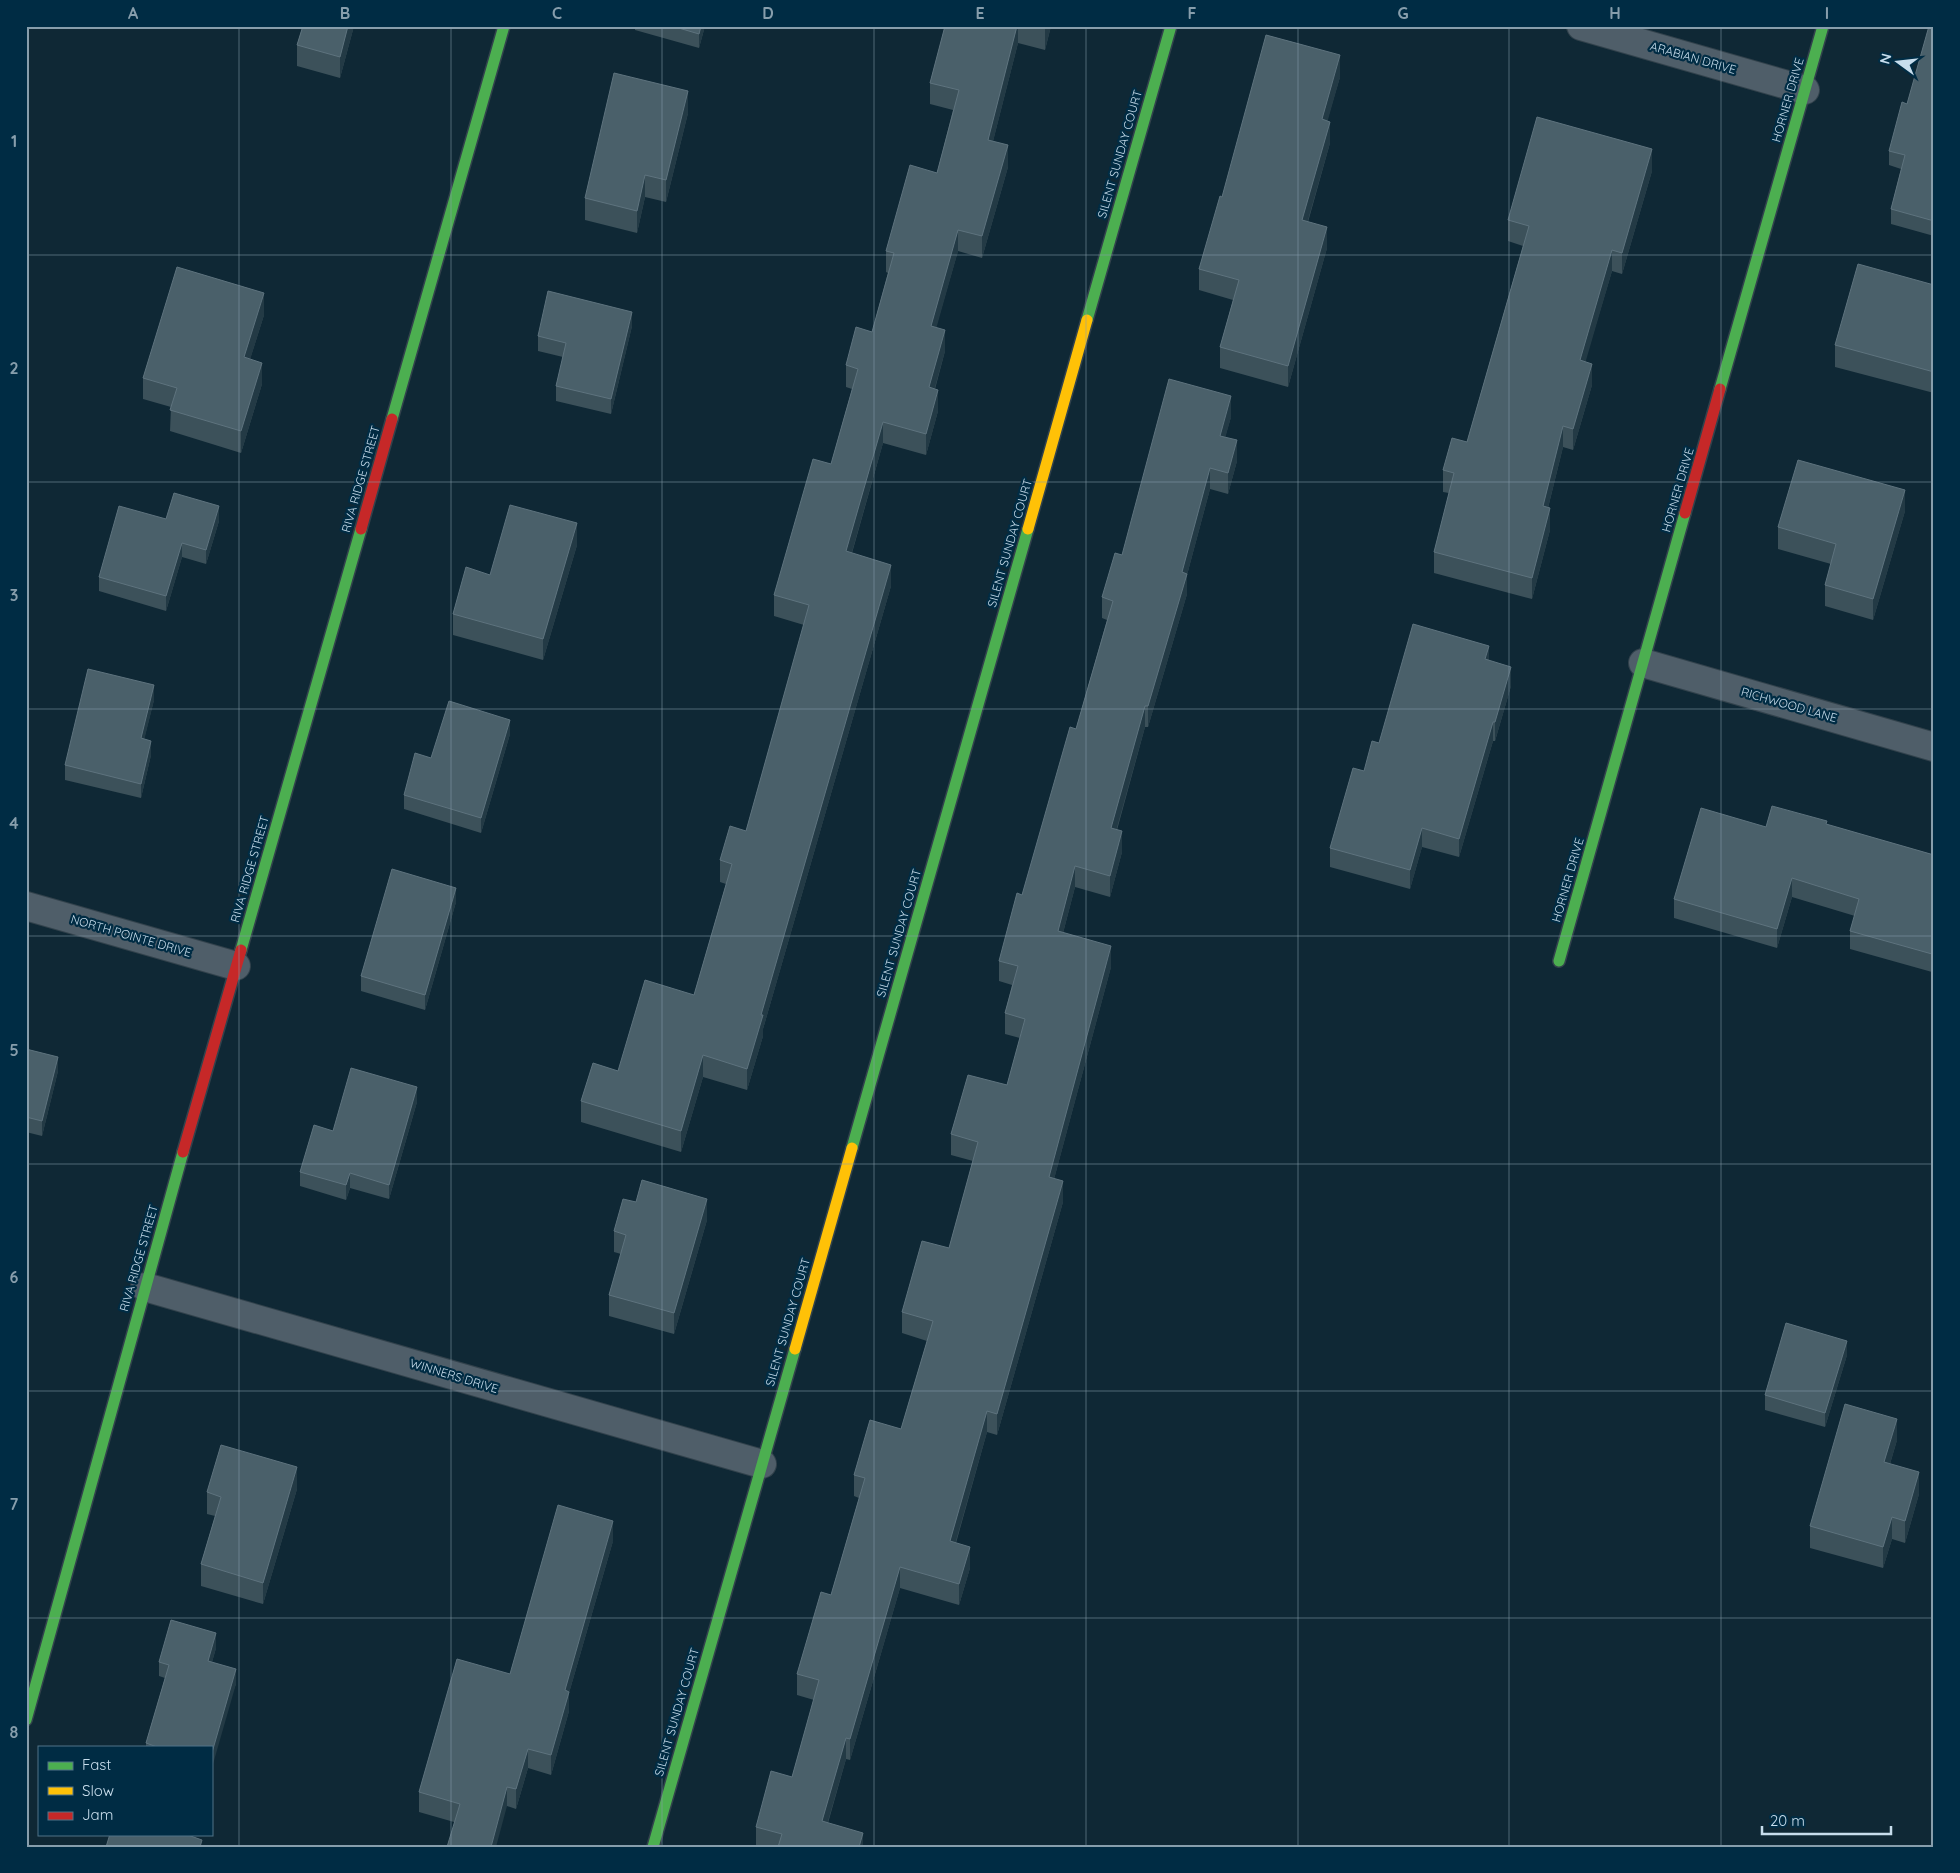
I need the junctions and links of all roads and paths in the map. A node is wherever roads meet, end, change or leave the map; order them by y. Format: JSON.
{"nodes":[{"id":1,"x":504,"y":26,"type":"edge"},
{"id":2,"x":1171,"y":26,"type":"edge"},
{"id":3,"x":1581,"y":26,"type":"edge"},
{"id":4,"x":1823,"y":26,"type":"edge"},
{"id":5,"x":1805,"y":90,"type":"junction"},
{"id":6,"x":1643,"y":663,"type":"junction"},
{"id":7,"x":1934,"y":747,"type":"edge"},
{"id":8,"x":26,"y":906,"type":"edge"},
{"id":9,"x":1559,"y":961,"type":"dead end"},
{"id":10,"x":236,"y":966,"type":"junction"},
{"id":11,"x":145,"y":1287,"type":"junction"},
{"id":12,"x":762,"y":1464,"type":"junction"},
{"id":13,"x":26,"y":1720,"type":"edge"},
{"id":14,"x":653,"y":1847,"type":"edge"}],
"edges":[{"from":1,"to":10,"type":"street","name":"RIVA RIDGE STREET"},
{"from":2,"to":12,"type":"street","name":"SILENT SUNDAY COURT"},
{"from":3,"to":5,"type":"street","name":"ARABIAN DRIVE"},
{"from":4,"to":5,"type":"street","name":"HORNER DRIVE"},
{"from":5,"to":6,"type":"street","name":"HORNER DRIVE"},
{"from":6,"to":7,"type":"street","name":"RICHWOOD LANE"},
{"from":6,"to":9,"type":"street","name":"HORNER DRIVE"},
{"from":8,"to":10,"type":"street","name":"NORTH POINTE DRIVE"},
{"from":10,"to":11,"type":"street","name":"RIVA RIDGE STREET"},
{"from":11,"to":12,"type":"street","name":"WINNERS DRIVE"},
{"from":11,"to":13,"type":"street","name":"RIVA RIDGE STREET"},
{"from":12,"to":14,"type":"street","name":"SILENT SUNDAY COURT"}]}
